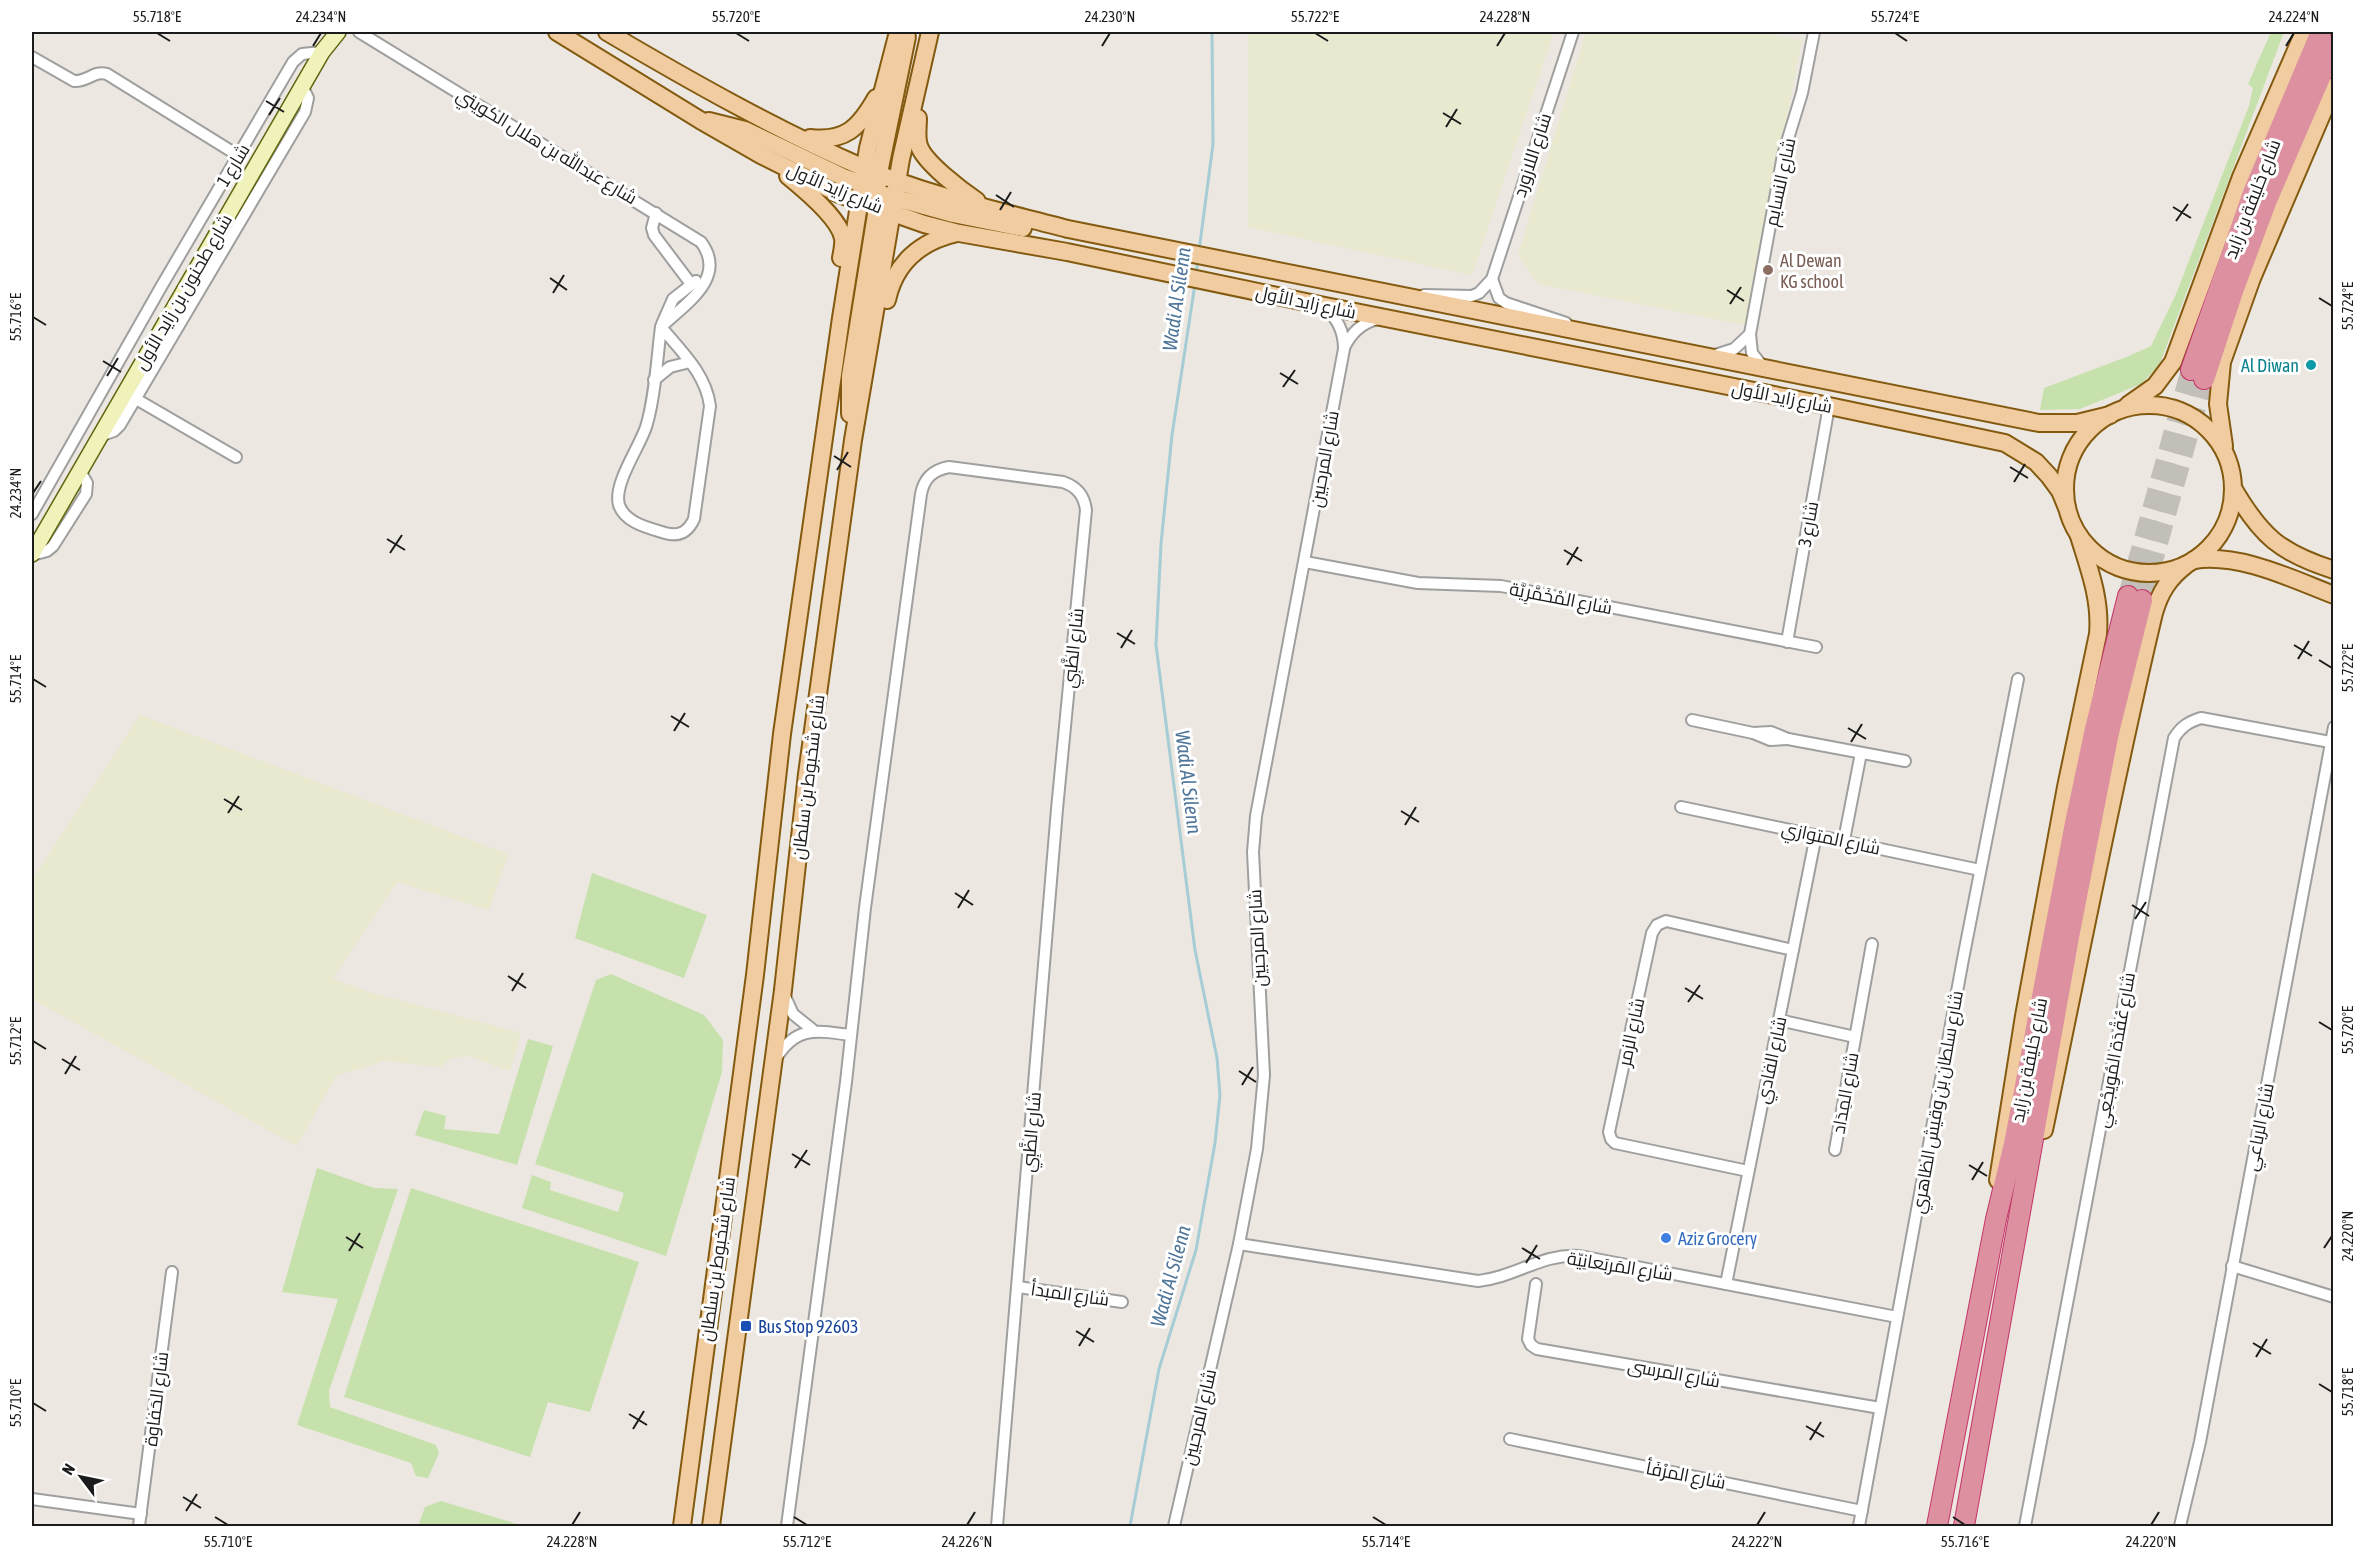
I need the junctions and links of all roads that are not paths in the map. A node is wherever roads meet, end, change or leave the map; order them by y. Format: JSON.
{"nodes":[{"id":1,"x":338,"y":32,"type":"edge"},
{"id":2,"x":359,"y":32,"type":"edge"},
{"id":3,"x":557,"y":32,"type":"edge"},
{"id":4,"x":607,"y":32,"type":"edge"},
{"id":5,"x":898,"y":32,"type":"edge"},
{"id":6,"x":908,"y":32,"type":"edge"},
{"id":7,"x":930,"y":32,"type":"edge"},
{"id":8,"x":1573,"y":32,"type":"edge"},
{"id":9,"x":1815,"y":32,"type":"edge"},
{"id":10,"x":2304,"y":32,"type":"edge"},
{"id":11,"x":2321,"y":32,"type":"edge"},
{"id":12,"x":2334,"y":45,"type":"edge"},
{"id":13,"x":322,"y":52,"type":"junction"},
{"id":14,"x":32,"y":57,"type":"edge"},
{"id":15,"x":885,"y":81,"type":"junction"},
{"id":16,"x":918,"y":84,"type":"junction"},
{"id":17,"x":302,"y":86,"type":"junction"},
{"id":18,"x":2334,"y":86,"type":"edge"},
{"id":19,"x":700,"y":120,"type":"junction"},
{"id":20,"x":797,"y":137,"type":"junction"},
{"id":21,"x":761,"y":155,"type":"junction"},
{"id":22,"x":239,"y":156,"type":"junction"},
{"id":23,"x":898,"y":181,"type":"junction"},
{"id":24,"x":877,"y":192,"type":"junction"},
{"id":25,"x":988,"y":208,"type":"junction"},
{"id":26,"x":656,"y":213,"type":"junction"},
{"id":27,"x":1068,"y":229,"type":"junction"},
{"id":28,"x":959,"y":232,"type":"junction"},
{"id":29,"x":707,"y":277,"type":"junction"},
{"id":30,"x":1492,"y":279,"type":"junction"},
{"id":31,"x":691,"y":284,"type":"junction"},
{"id":32,"x":1412,"y":298,"type":"junction"},
{"id":33,"x":1320,"y":305,"type":"junction"},
{"id":34,"x":841,"y":318,"type":"junction"},
{"id":35,"x":1386,"y":318,"type":"junction"},
{"id":36,"x":661,"y":327,"type":"junction"},
{"id":37,"x":1580,"y":332,"type":"junction"},
{"id":38,"x":1750,"y":334,"type":"junction"},
{"id":39,"x":1344,"y":349,"type":"junction"},
{"id":40,"x":1702,"y":356,"type":"junction"},
{"id":41,"x":690,"y":362,"type":"junction"},
{"id":42,"x":1764,"y":368,"type":"junction"},
{"id":43,"x":654,"y":380,"type":"junction"},
{"id":44,"x":136,"y":399,"type":"junction"},
{"id":45,"x":1829,"y":406,"type":"junction"},
{"id":46,"x":2114,"y":413,"type":"junction"},
{"id":47,"x":100,"y":436,"type":"junction"},
{"id":48,"x":853,"y":440,"type":"junction"},
{"id":49,"x":2225,"y":453,"type":"junction"},
{"id":50,"x":236,"y":457,"type":"dead end"},
{"id":51,"x":2233,"y":488,"type":"junction"},
{"id":52,"x":2067,"y":508,"type":"junction"},
{"id":53,"x":32,"y":514,"type":"edge"},
{"id":54,"x":2079,"y":536,"type":"junction"},
{"id":55,"x":32,"y":554,"type":"edge"},
{"id":56,"x":1305,"y":562,"type":"junction"},
{"id":57,"x":2190,"y":563,"type":"junction"},
{"id":58,"x":2334,"y":570,"type":"edge"},
{"id":59,"x":2333,"y":595,"type":"edge"},
{"id":60,"x":1787,"y":642,"type":"junction"},
{"id":61,"x":1816,"y":647,"type":"dead end"},
{"id":62,"x":2018,"y":679,"type":"dead end"},
{"id":63,"x":1692,"y":720,"type":"dead end"},
{"id":64,"x":2334,"y":727,"type":"edge"},
{"id":65,"x":2330,"y":742,"type":"junction"},
{"id":66,"x":1861,"y":753,"type":"junction"},
{"id":67,"x":1905,"y":761,"type":"dead end"},
{"id":68,"x":1681,"y":807,"type":"dead end"},
{"id":69,"x":1816,"y":835,"type":"junction"},
{"id":70,"x":1844,"y":840,"type":"junction"},
{"id":71,"x":1980,"y":870,"type":"junction"},
{"id":72,"x":1872,"y":944,"type":"dead end"},
{"id":73,"x":1793,"y":950,"type":"junction"},
{"id":74,"x":783,"y":990,"type":"junction"},
{"id":75,"x":1779,"y":1020,"type":"junction"},
{"id":76,"x":813,"y":1030,"type":"junction"},
{"id":77,"x":850,"y":1035,"type":"junction"},
{"id":78,"x":1855,"y":1036,"type":"junction"},
{"id":79,"x":773,"y":1064,"type":"junction"},
{"id":80,"x":1834,"y":1150,"type":"dead end"},
{"id":81,"x":1748,"y":1171,"type":"junction"},
{"id":82,"x":1996,"y":1219,"type":"junction"},
{"id":83,"x":2019,"y":1224,"type":"junction"},
{"id":84,"x":1239,"y":1244,"type":"junction"},
{"id":85,"x":2232,"y":1266,"type":"junction"},
{"id":86,"x":172,"y":1272,"type":"dead end"},
{"id":87,"x":1536,"y":1284,"type":"dead end"},
{"id":88,"x":1726,"y":1284,"type":"junction"},
{"id":89,"x":1018,"y":1287,"type":"junction"},
{"id":90,"x":2334,"y":1297,"type":"edge"},
{"id":91,"x":1122,"y":1302,"type":"dead end"},
{"id":92,"x":1897,"y":1317,"type":"junction"},
{"id":93,"x":1880,"y":1408,"type":"junction"},
{"id":94,"x":1510,"y":1439,"type":"dead end"},
{"id":95,"x":32,"y":1499,"type":"edge"},
{"id":96,"x":1862,"y":1511,"type":"junction"},
{"id":97,"x":141,"y":1514,"type":"junction"},
{"id":98,"x":140,"y":1527,"type":"edge"},
{"id":99,"x":682,"y":1527,"type":"edge"},
{"id":100,"x":711,"y":1527,"type":"edge"},
{"id":101,"x":787,"y":1527,"type":"edge"},
{"id":102,"x":997,"y":1527,"type":"edge"},
{"id":103,"x":1174,"y":1527,"type":"edge"},
{"id":104,"x":1859,"y":1527,"type":"edge"},
{"id":105,"x":1937,"y":1527,"type":"edge"},
{"id":106,"x":1964,"y":1527,"type":"edge"},
{"id":107,"x":2025,"y":1527,"type":"edge"},
{"id":108,"x":2180,"y":1527,"type":"edge"}],
"edges":[{"from":1,"to":13,"type":"street","name":"شارع طحنون بن زايد الأول"},
{"from":2,"to":26,"type":"street","name":"شارع عبدالله بن هلال الكويتي"},
{"from":3,"to":19,"type":"main road","name":"شارع زايد الأول"},
{"from":4,"to":20,"type":"main road","name":"شارع زايد الأول"},
{"from":5,"to":15,"type":"main road","name":"شارع شخبوط بن سلطان"},
{"from":6,"to":24,"type":"main road"},
{"from":7,"to":16,"type":"main road","name":"شارع شخبوط بن سلطان"},
{"from":8,"to":30,"type":"street","name":"شارع اللازورد"},
{"from":9,"to":38,"type":"street","name":"شارع النسايم"},
{"from":10,"to":46,"type":"main road"},
{"from":11,"to":12,"type":"highway","name":"شارع خليفة بن زايد"},
{"from":13,"to":17,"type":"street","name":"شارع طحنون بن زايد الأول"},
{"from":13,"to":22,"type":"street","name":"شارع 1"},
{"from":14,"to":22,"type":"street"},
{"from":15,"to":20,"type":"main road"},
{"from":15,"to":24,"type":"main road","name":"شارع شخبوط بن سلطان"},
{"from":16,"to":23,"type":"main road","name":"شارع شخبوط بن سلطان"},
{"from":16,"to":25,"type":"main road"},
{"from":17,"to":44,"type":"street"},
{"from":17,"to":47,"type":"street","name":"شارع طحنون بن زايد الأول"},
{"from":18,"to":49,"type":"main road"},
{"from":19,"to":21,"type":"main road","name":"شارع زايد الأول"},
{"from":19,"to":24,"type":"main road"},
{"from":20,"to":24,"type":"main road","name":"شارع زايد الأول"},
{"from":21,"to":24,"type":"main road","name":"شارع زايد الأول"},
{"from":21,"to":34,"type":"main road"},
{"from":22,"to":53,"type":"street","name":"شارع 1"},
{"from":23,"to":24,"type":"main road","name":"شارع شخبوط بن سلطان"},
{"from":23,"to":25,"type":"main road","name":"شارع زايد الأول"},
{"from":24,"to":27,"type":"main road"},
{"from":24,"to":28,"type":"main road","name":"شارع زايد الأول"},
{"from":24,"to":34,"type":"main road","name":"شارع شخبوط بن سلطان"},
{"from":24,"to":48,"type":"main road","name":"شارع شخبوط بن سلطان"},
{"from":25,"to":27,"type":"main road","name":"شارع زايد الأول"},
{"from":26,"to":29,"type":"street","name":"شارع عبدالله بن هلال الكويتي"},
{"from":26,"to":31,"type":"street"},
{"from":27,"to":32,"type":"main road","name":"شارع زايد الأول"},
{"from":28,"to":33,"type":"main road","name":"شارع زايد الأول"},
{"from":28,"to":48,"type":"main road"},
{"from":29,"to":31,"type":"street"},
{"from":29,"to":36,"type":"street"},
{"from":30,"to":32,"type":"street"},
{"from":30,"to":37,"type":"street"},
{"from":31,"to":36,"type":"street"},
{"from":32,"to":37,"type":"main road","name":"شارع زايد الأول"},
{"from":33,"to":35,"type":"main road","name":"شارع زايد الأول"},
{"from":33,"to":39,"type":"street","name":"شارع المرحبين"},
{"from":34,"to":99,"type":"main road","name":"شارع شخبوط بن سلطان"},
{"from":35,"to":39,"type":"street","name":"شارع المرحبين"},
{"from":35,"to":45,"type":"main road","name":"شارع زايد الأول"},
{"from":36,"to":41,"type":"street"},
{"from":36,"to":43,"type":"street"},
{"from":37,"to":40,"type":"main road","name":"شارع زايد الأول"},
{"from":38,"to":40,"type":"street"},
{"from":38,"to":42,"type":"street","name":"شارع النسايم"},
{"from":39,"to":56,"type":"street","name":"شارع المرحبين"},
{"from":40,"to":42,"type":"main road","name":"شارع زايد الأول"},
{"from":41,"to":43,"type":"street"},
{"from":41,"to":43,"type":"street"},
{"from":42,"to":46,"type":"main road","name":"شارع زايد الأول"},
{"from":44,"to":47,"type":"street"},
{"from":44,"to":50,"type":"street"},
{"from":45,"to":52,"type":"main road","name":"شارع زايد الأول"},
{"from":45,"to":60,"type":"street","name":"شارع 3"},
{"from":46,"to":49,"type":"main road"},
{"from":46,"to":52,"type":"main road"},
{"from":47,"to":55,"type":"street","name":"شارع طحنون بن زايد الأول"},
{"from":48,"to":74,"type":"main road","name":"شارع شخبوط بن سلطان"},
{"from":49,"to":51,"type":"main road"},
{"from":51,"to":57,"type":"main road"},
{"from":51,"to":58,"type":"main road"},
{"from":52,"to":54,"type":"main road"},
{"from":54,"to":57,"type":"main road"},
{"from":54,"to":82,"type":"main road"},
{"from":56,"to":60,"type":"street","name":"شارع المْخَمَّرِيَّة"},
{"from":56,"to":84,"type":"street","name":"شارع المرحبين"},
{"from":57,"to":59,"type":"main road"},
{"from":57,"to":83,"type":"main road"},
{"from":60,"to":61,"type":"street","name":"شارع المْخَمَّرِيَّة"},
{"from":62,"to":71,"type":"street","name":"شارع سلطان بن وقيش الظاهري"},
{"from":63,"to":66,"type":"street"},
{"from":64,"to":65,"type":"street","name":"شارع الرباعي"},
{"from":65,"to":85,"type":"street","name":"شارع الرباعي"},
{"from":65,"to":107,"type":"street","name":"شارع عُقْدَة المُوِيجْعِي"},
{"from":66,"to":67,"type":"street"},
{"from":66,"to":70,"type":"street"},
{"from":68,"to":69,"type":"street","name":"شارع المتوازي"},
{"from":69,"to":70,"type":"street","name":"شارع المتوازي"},
{"from":69,"to":73,"type":"street","name":"شارع الفادي"},
{"from":70,"to":71,"type":"street","name":"شارع المتوازي"},
{"from":71,"to":92,"type":"street","name":"شارع سلطان بن وقيش الظاهري"},
{"from":72,"to":78,"type":"street","name":"شارع المِدَاد"},
{"from":73,"to":75,"type":"street","name":"شارع الفادي"},
{"from":73,"to":81,"type":"street","name":"شارع الزمر"},
{"from":74,"to":76,"type":"street"},
{"from":74,"to":79,"type":"main road","name":"شارع شخبوط بن سلطان"},
{"from":75,"to":78,"type":"street","name":"شارع المِدَاد"},
{"from":75,"to":81,"type":"street","name":"شارع الفادي"},
{"from":76,"to":77,"type":"street"},
{"from":76,"to":79,"type":"street"},
{"from":77,"to":89,"type":"street","name":"شارع الظَّبِي"},
{"from":77,"to":101,"type":"street","name":"شارع الظَّبِي"},
{"from":78,"to":80,"type":"street","name":"شارع المِدَاد"},
{"from":79,"to":100,"type":"main road","name":"شارع شخبوط بن سلطان"},
{"from":81,"to":88,"type":"street","name":"شارع الفادي"},
{"from":82,"to":83,"type":"highway","name":"شارع خليفة بن زايد"},
{"from":82,"to":105,"type":"highway","name":"شارع خليفة بن زايد"},
{"from":83,"to":106,"type":"highway","name":"شارع خليفة بن زايد"},
{"from":84,"to":88,"type":"street","name":"شارع المَربَعانِيّة"},
{"from":84,"to":103,"type":"street","name":"شارع المرحبين"},
{"from":85,"to":90,"type":"street"},
{"from":85,"to":108,"type":"street","name":"شارع الرباعي"},
{"from":86,"to":97,"type":"street","name":"شارع الحَفاوة"},
{"from":87,"to":93,"type":"street","name":"شارع المرسى"},
{"from":88,"to":92,"type":"street","name":"شارع المَربَعانِيّة"},
{"from":89,"to":91,"type":"street","name":"شارع المبدأ"},
{"from":89,"to":102,"type":"street","name":"شارع الظَّبِي"},
{"from":92,"to":93,"type":"street","name":"شارع سلطان بن وقيش الظاهري"},
{"from":93,"to":96,"type":"street","name":"شارع سلطان بن وقيش الظاهري"},
{"from":94,"to":96,"type":"street","name":"شارع المرْفَأ"},
{"from":95,"to":97,"type":"street"},
{"from":96,"to":104,"type":"street","name":"شارع سلطان بن وقيش الظاهري"},
{"from":97,"to":98,"type":"street","name":"شارع الحَفاوة"}]}
